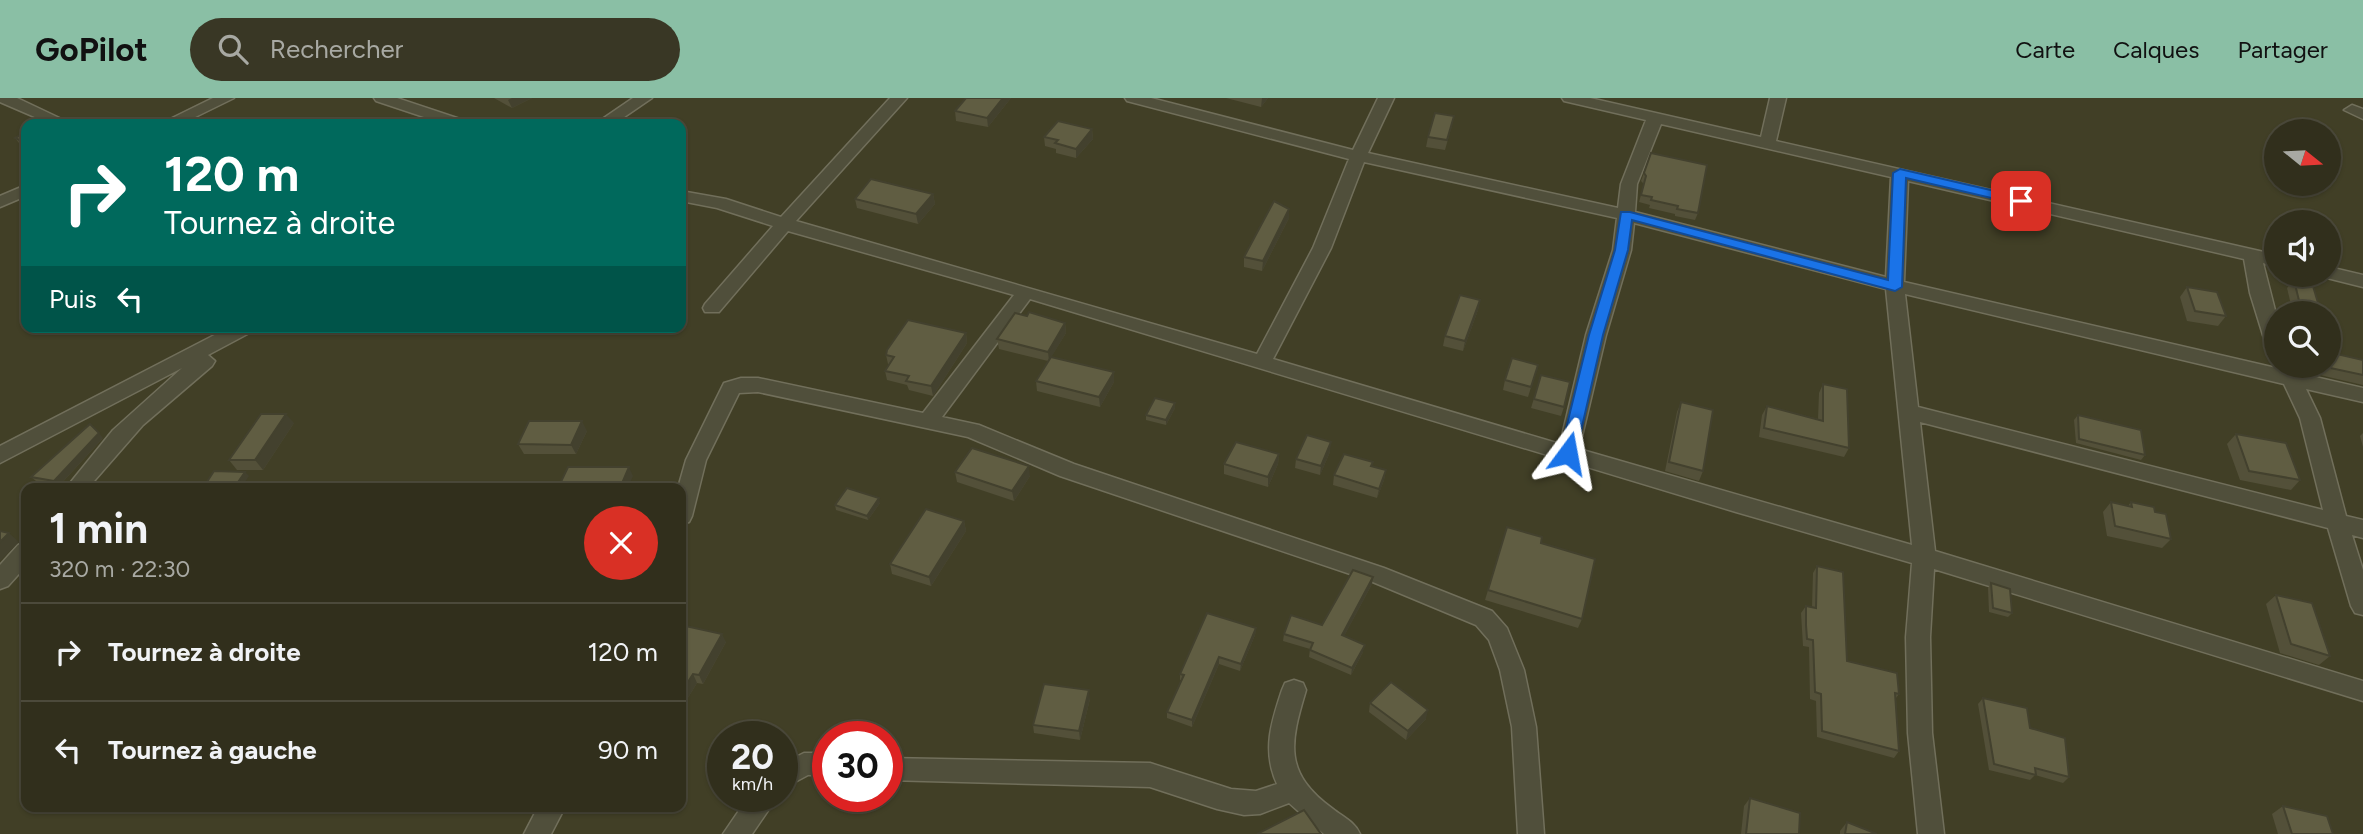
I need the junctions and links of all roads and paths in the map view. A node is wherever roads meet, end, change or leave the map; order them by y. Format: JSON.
{"nodes":[{"id":1,"x":4,"y":98,"type":"edge"},
{"id":2,"x":226,"y":98,"type":"edge"},
{"id":3,"x":382,"y":98,"type":"edge"},
{"id":4,"x":643,"y":98,"type":"edge"},
{"id":5,"x":899,"y":98,"type":"edge"},
{"id":6,"x":1386,"y":98,"type":"edge"},
{"id":7,"x":1570,"y":98,"type":"edge"},
{"id":8,"x":1778,"y":98,"type":"edge"},
{"id":9,"x":1139,"y":99,"type":"edge"},
{"id":10,"x":52,"y":119,"type":"edge"},
{"id":11,"x":179,"y":119,"type":"edge"},
{"id":12,"x":445,"y":119,"type":"edge"},
{"id":13,"x":612,"y":119,"type":"edge"},
{"id":14,"x":1656,"y":119,"type":"junction"},
{"id":15,"x":1768,"y":142,"type":"junction"},
{"id":16,"x":1358,"y":156,"type":"junction"},
{"id":17,"x":1900,"y":173,"type":"junction"},
{"id":18,"x":21,"y":192,"type":"edge"},
{"id":19,"x":686,"y":197,"type":"edge"},
{"id":20,"x":0,"y":202,"type":"edge"},
{"id":21,"x":1626,"y":215,"type":"junction"},
{"id":22,"x":784,"y":224,"type":"junction"},
{"id":23,"x":2252,"y":256,"type":"junction"},
{"id":24,"x":2264,"y":258,"type":"edge"},
{"id":25,"x":2341,"y":276,"type":"edge"},
{"id":26,"x":2363,"y":281,"type":"edge"},
{"id":27,"x":1895,"y":287,"type":"junction"},
{"id":28,"x":1026,"y":292,"type":"junction"},
{"id":29,"x":712,"y":308,"type":"dead end"},
{"id":30,"x":2264,"y":308,"type":"edge"},
{"id":31,"x":237,"y":333,"type":"edge"},
{"id":32,"x":1262,"y":362,"type":"junction"},
{"id":33,"x":2264,"y":367,"type":"edge"},
{"id":34,"x":174,"y":374,"type":"junction"},
{"id":35,"x":2291,"y":378,"type":"edge"},
{"id":36,"x":2310,"y":378,"type":"edge"},
{"id":37,"x":2363,"y":395,"type":"edge"},
{"id":38,"x":1908,"y":412,"type":"junction"},
{"id":39,"x":928,"y":421,"type":"junction"},
{"id":40,"x":1568,"y":453,"type":"junction"},
{"id":41,"x":0,"y":455,"type":"edge"},
{"id":42,"x":81,"y":483,"type":"edge"},
{"id":43,"x":686,"y":497,"type":"edge"},
{"id":44,"x":2337,"y":522,"type":"junction"},
{"id":45,"x":2363,"y":529,"type":"edge"},
{"id":46,"x":21,"y":557,"type":"edge"},
{"id":47,"x":1924,"y":557,"type":"junction"},
{"id":48,"x":0,"y":580,"type":"edge"},
{"id":49,"x":2363,"y":606,"type":"edge"},
{"id":50,"x":1294,"y":690,"type":"dead end"},
{"id":51,"x":2363,"y":691,"type":"edge"},
{"id":52,"x":903,"y":769,"type":"edge"},
{"id":53,"x":1292,"y":790,"type":"junction"},
{"id":54,"x":549,"y":812,"type":"edge"},
{"id":55,"x":753,"y":812,"type":"edge"},
{"id":56,"x":537,"y":834,"type":"edge"},
{"id":57,"x":736,"y":834,"type":"edge"},
{"id":58,"x":1347,"y":834,"type":"edge"},
{"id":59,"x":1531,"y":834,"type":"edge"},
{"id":60,"x":1931,"y":834,"type":"edge"}],
"edges":[{"from":1,"to":10,"type":"street"},
{"from":2,"to":11,"type":"street"},
{"from":3,"to":12,"type":"street"},
{"from":4,"to":13,"type":"street"},
{"from":5,"to":22,"type":"street"},
{"from":6,"to":16,"type":"street"},
{"from":7,"to":14,"type":"street"},
{"from":8,"to":15,"type":"street"},
{"from":9,"to":16,"type":"street"},
{"from":14,"to":15,"type":"street"},
{"from":14,"to":21,"type":"street"},
{"from":15,"to":17,"type":"street"},
{"from":16,"to":21,"type":"street"},
{"from":16,"to":32,"type":"street"},
{"from":17,"to":23,"type":"street"},
{"from":17,"to":27,"type":"street"},
{"from":18,"to":20,"type":"street"},
{"from":19,"to":22,"type":"street"},
{"from":21,"to":27,"type":"street"},
{"from":21,"to":40,"type":"street"},
{"from":22,"to":28,"type":"street"},
{"from":22,"to":29,"type":"street"},
{"from":23,"to":24,"type":"street"},
{"from":23,"to":30,"type":"street"},
{"from":25,"to":26,"type":"street"},
{"from":27,"to":33,"type":"street"},
{"from":27,"to":38,"type":"street"},
{"from":28,"to":32,"type":"street"},
{"from":28,"to":39,"type":"street"},
{"from":31,"to":34,"type":"street"},
{"from":32,"to":40,"type":"street"},
{"from":34,"to":41,"type":"street"},
{"from":34,"to":42,"type":"street"},
{"from":35,"to":44,"type":"street"},
{"from":36,"to":37,"type":"street"},
{"from":38,"to":44,"type":"street"},
{"from":38,"to":47,"type":"street"},
{"from":39,"to":43,"type":"street"},
{"from":39,"to":59,"type":"street"},
{"from":40,"to":47,"type":"street"},
{"from":44,"to":45,"type":"street"},
{"from":44,"to":49,"type":"street"},
{"from":46,"to":48,"type":"street"},
{"from":47,"to":51,"type":"street"},
{"from":47,"to":60,"type":"street"},
{"from":50,"to":53,"type":"street"},
{"from":52,"to":53,"type":"street"},
{"from":53,"to":58,"type":"street"},
{"from":54,"to":56,"type":"street"},
{"from":55,"to":57,"type":"street"}]}
